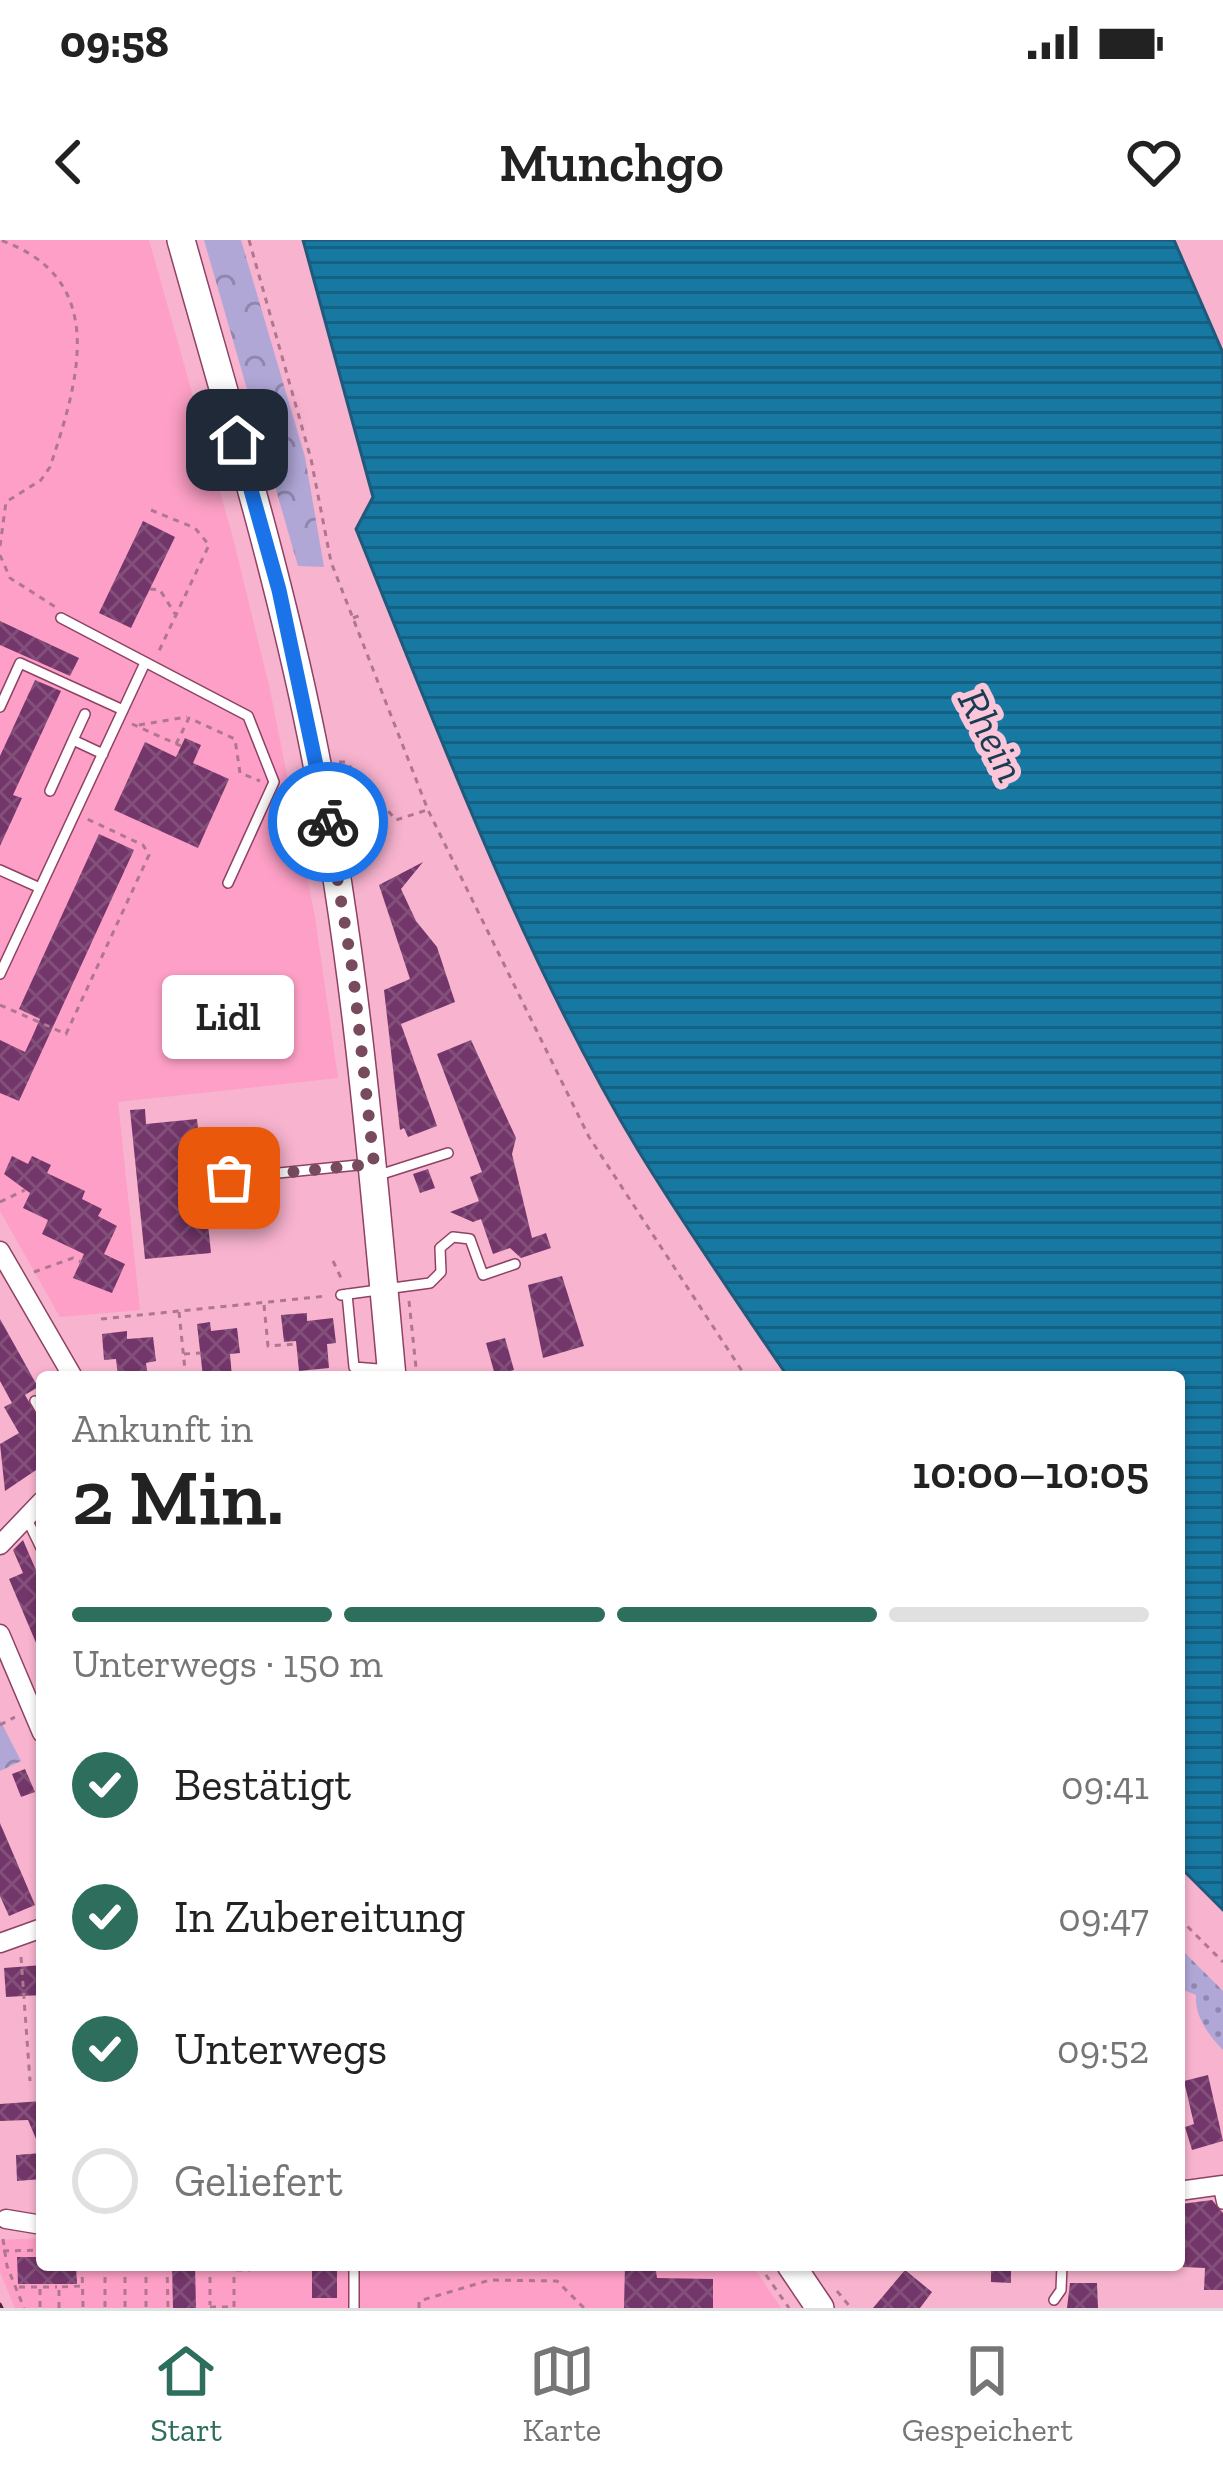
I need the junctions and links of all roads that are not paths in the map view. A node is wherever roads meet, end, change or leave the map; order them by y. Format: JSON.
{"nodes":[{"id":1,"x":181,"y":240,"type":"edge"},
{"id":2,"x":62,"y":618,"type":"road end"},
{"id":3,"x":142,"y":661,"type":"junction"},
{"id":4,"x":0,"y":707,"type":"edge"},
{"id":5,"x":85,"y":714,"type":"dead end"},
{"id":6,"x":121,"y":714,"type":"junction"},
{"id":7,"x":73,"y":740,"type":"junction"},
{"id":8,"x":103,"y":754,"type":"junction"},
{"id":9,"x":50,"y":791,"type":"dead end"},
{"id":10,"x":0,"y":870,"type":"edge"},
{"id":11,"x":228,"y":883,"type":"dead end"},
{"id":12,"x":40,"y":888,"type":"junction"},
{"id":13,"x":0,"y":974,"type":"edge"},
{"id":14,"x":448,"y":1153,"type":"dead end"},
{"id":15,"x":374,"y":1170,"type":"junction"},
{"id":16,"x":229,"y":1178,"type":"dead end"},
{"id":17,"x":0,"y":1251,"type":"edge"},
{"id":18,"x":515,"y":1264,"type":"dead end"},
{"id":19,"x":18,"y":1284,"type":"junction"},
{"id":20,"x":385,"y":1290,"type":"junction"},
{"id":21,"x":0,"y":1300,"type":"edge"},
{"id":22,"x":69,"y":1371,"type":"edge"},
{"id":23,"x":376,"y":1371,"type":"edge"},
{"id":24,"x":392,"y":1371,"type":"edge"},
{"id":25,"x":36,"y":1506,"type":"edge"},
{"id":26,"x":26,"y":1515,"type":"junction"},
{"id":27,"x":36,"y":1537,"type":"edge"},
{"id":28,"x":0,"y":1545,"type":"edge"},
{"id":29,"x":0,"y":1634,"type":"edge"},
{"id":30,"x":36,"y":1719,"type":"edge"},
{"id":31,"x":36,"y":1930,"type":"edge"},
{"id":32,"x":0,"y":1943,"type":"edge"},
{"id":33,"x":1185,"y":2191,"type":"edge"},
{"id":34,"x":1221,"y":2192,"type":"edge"},
{"id":35,"x":6,"y":2219,"type":"road end"},
{"id":36,"x":36,"y":2224,"type":"edge"},
{"id":37,"x":354,"y":2271,"type":"edge"},
{"id":38,"x":794,"y":2271,"type":"edge"},
{"id":39,"x":1062,"y":2271,"type":"edge"},
{"id":40,"x":1054,"y":2300,"type":"dead end"},
{"id":41,"x":354,"y":2308,"type":"edge"},
{"id":42,"x":820,"y":2308,"type":"edge"}],
"edges":[{"from":1,"to":15,"type":"main road"},
{"from":2,"to":3,"type":"lane"},
{"from":3,"to":6,"type":"lane"},
{"from":3,"to":11,"type":"lane"},
{"from":4,"to":6,"type":"lane"},
{"from":5,"to":7,"type":"lane"},
{"from":6,"to":8,"type":"lane"},
{"from":7,"to":8,"type":"lane"},
{"from":7,"to":9,"type":"lane"},
{"from":8,"to":12,"type":"lane"},
{"from":10,"to":12,"type":"lane"},
{"from":12,"to":13,"type":"lane"},
{"from":14,"to":15,"type":"lane"},
{"from":15,"to":16,"type":"lane"},
{"from":15,"to":20,"type":"main road"},
{"from":17,"to":19,"type":"street"},
{"from":18,"to":20,"type":"lane"},
{"from":19,"to":21,"type":"street"},
{"from":19,"to":22,"type":"street"},
{"from":20,"to":23,"type":"lane"},
{"from":20,"to":24,"type":"main road"},
{"from":25,"to":26,"type":"street"},
{"from":26,"to":27,"type":"lane"},
{"from":26,"to":28,"type":"street"},
{"from":29,"to":30,"type":"street"},
{"from":31,"to":32,"type":"street"},
{"from":33,"to":34,"type":"street"},
{"from":35,"to":36,"type":"street"},
{"from":37,"to":41,"type":"lane"},
{"from":38,"to":42,"type":"main road"},
{"from":39,"to":40,"type":"lane"}]}
